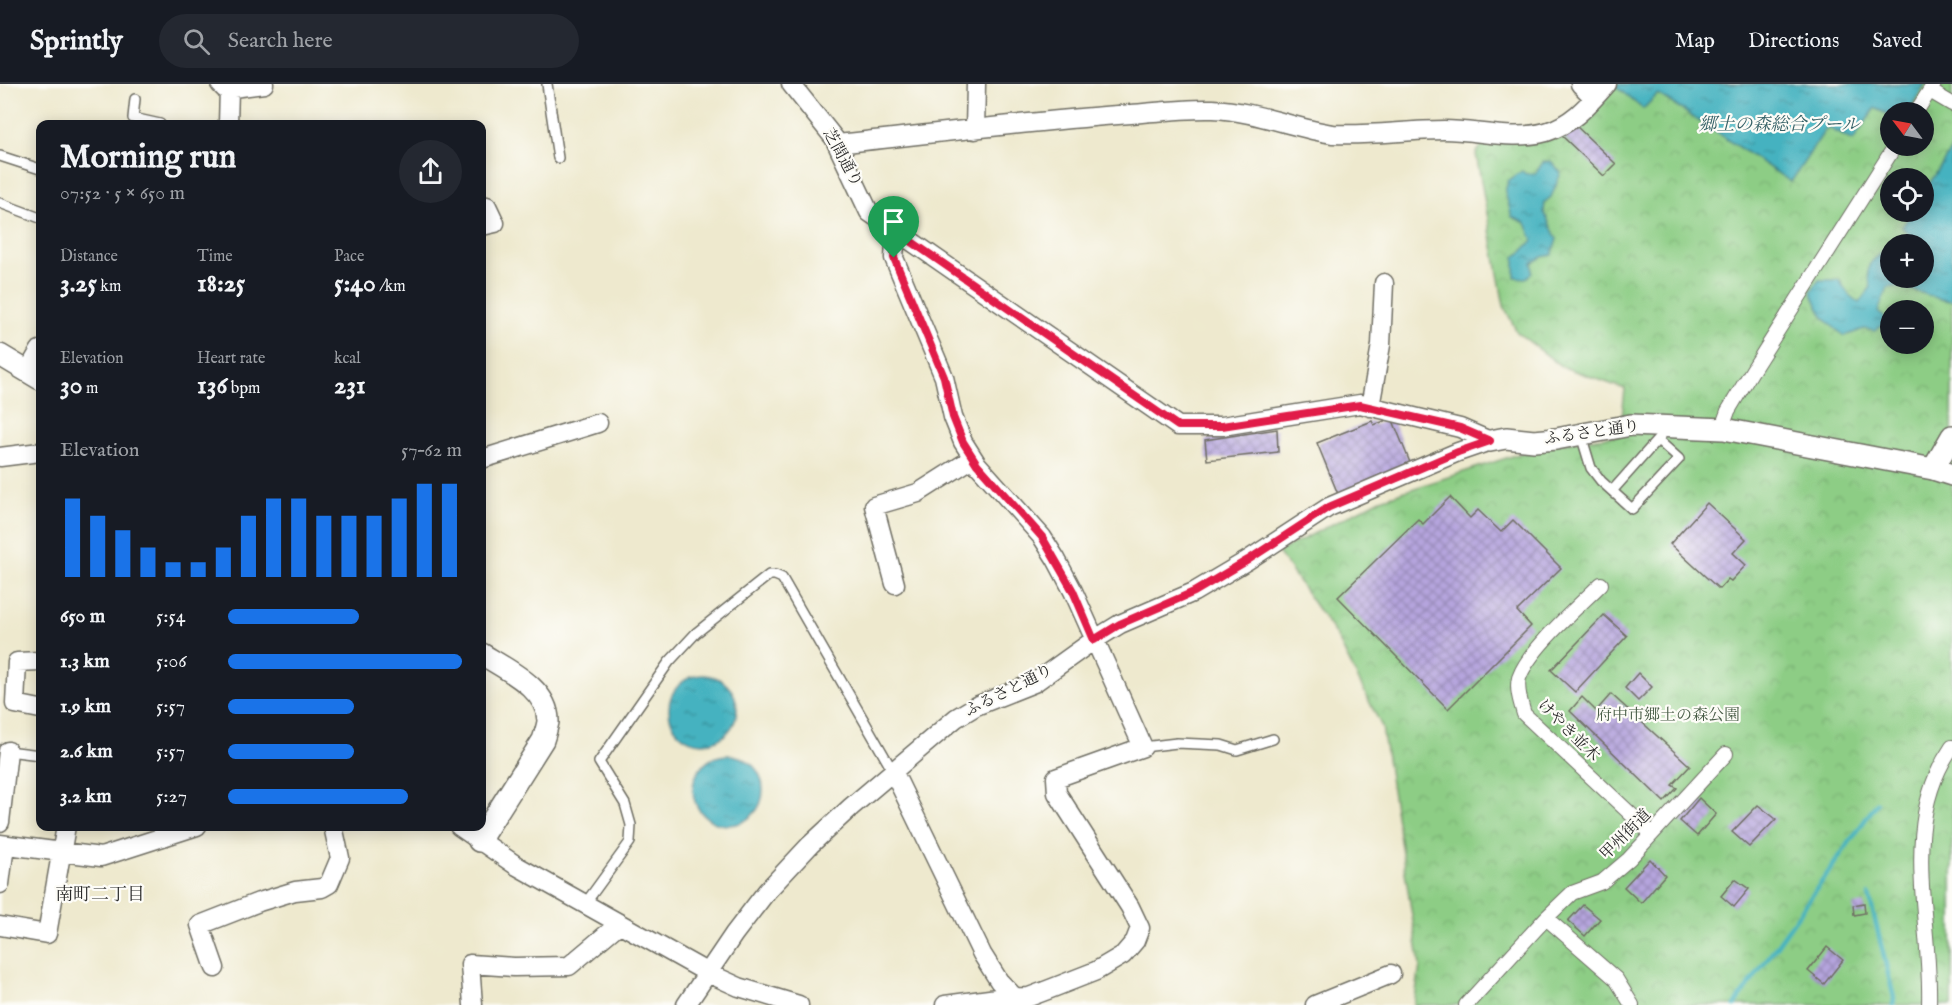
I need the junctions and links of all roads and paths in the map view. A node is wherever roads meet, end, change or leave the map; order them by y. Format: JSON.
{"nodes":[{"id":1,"x":264,"y":84,"type":"edge"},
{"id":2,"x":547,"y":84,"type":"edge"},
{"id":3,"x":791,"y":84,"type":"edge"},
{"id":4,"x":976,"y":84,"type":"edge"},
{"id":5,"x":1580,"y":84,"type":"edge"},
{"id":6,"x":1607,"y":84,"type":"edge"},
{"id":7,"x":224,"y":87,"type":"edge"},
{"id":8,"x":1932,"y":87,"type":"edge"},
{"id":9,"x":1594,"y":98,"type":"junction"},
{"id":10,"x":135,"y":99,"type":"dead end"},
{"id":11,"x":1922,"y":102,"type":"edge"},
{"id":12,"x":1952,"y":104,"type":"edge"},
{"id":13,"x":142,"y":120,"type":"edge"},
{"id":14,"x":228,"y":120,"type":"edge"},
{"id":15,"x":975,"y":130,"type":"junction"},
{"id":16,"x":837,"y":144,"type":"junction"},
{"id":17,"x":0,"y":156,"type":"edge"},
{"id":18,"x":1889,"y":156,"type":"edge"},
{"id":19,"x":558,"y":158,"type":"dead end"},
{"id":20,"x":36,"y":168,"type":"edge"},
{"id":21,"x":0,"y":203,"type":"edge"},
{"id":22,"x":486,"y":206,"type":"edge"},
{"id":23,"x":36,"y":216,"type":"edge"},
{"id":24,"x":486,"y":225,"type":"edge"},
{"id":25,"x":899,"y":233,"type":"junction"},
{"id":26,"x":1384,"y":283,"type":"dead end"},
{"id":27,"x":0,"y":355,"type":"edge"},
{"id":28,"x":34,"y":375,"type":"edge"},
{"id":29,"x":1370,"y":407,"type":"junction"},
{"id":30,"x":1724,"y":422,"type":"dead end"},
{"id":31,"x":598,"y":423,"type":"dead end"},
{"id":32,"x":1662,"y":434,"type":"junction"},
{"id":33,"x":1581,"y":435,"type":"junction"},
{"id":34,"x":1952,"y":436,"type":"edge"},
{"id":35,"x":1490,"y":441,"type":"junction"},
{"id":36,"x":36,"y":452,"type":"edge"},
{"id":37,"x":0,"y":457,"type":"edge"},
{"id":38,"x":486,"y":458,"type":"edge"},
{"id":39,"x":973,"y":458,"type":"junction"},
{"id":40,"x":1943,"y":472,"type":"edge"},
{"id":41,"x":1612,"y":491,"type":"junction"},
{"id":42,"x":895,"y":584,"type":"dead end"},
{"id":43,"x":1601,"y":584,"type":"dead end"},
{"id":44,"x":1094,"y":640,"type":"junction"},
{"id":45,"x":486,"y":657,"type":"edge"},
{"id":46,"x":36,"y":661,"type":"edge"},
{"id":47,"x":36,"y":708,"type":"edge"},
{"id":48,"x":1274,"y":739,"type":"dead end"},
{"id":49,"x":1143,"y":747,"type":"junction"},
{"id":50,"x":1952,"y":747,"type":"edge"},
{"id":51,"x":8,"y":751,"type":"joint"},
{"id":52,"x":36,"y":754,"type":"edge"},
{"id":53,"x":1726,"y":754,"type":"dead end"},
{"id":54,"x":894,"y":773,"type":"junction"},
{"id":55,"x":0,"y":822,"type":"edge"},
{"id":56,"x":486,"y":830,"type":"edge"},
{"id":57,"x":65,"y":831,"type":"edge"},
{"id":58,"x":182,"y":831,"type":"edge"},
{"id":59,"x":334,"y":831,"type":"edge"},
{"id":60,"x":466,"y":831,"type":"edge"},
{"id":61,"x":485,"y":831,"type":"edge"},
{"id":62,"x":1652,"y":834,"type":"junction"},
{"id":63,"x":479,"y":841,"type":"junction"},
{"id":64,"x":3,"y":845,"type":"edge"},
{"id":65,"x":62,"y":852,"type":"junction"},
{"id":66,"x":0,"y":884,"type":"edge"},
{"id":67,"x":585,"y":904,"type":"junction"},
{"id":68,"x":1546,"y":918,"type":"junction"},
{"id":69,"x":619,"y":924,"type":"junction"},
{"id":70,"x":0,"y":926,"type":"edge"},
{"id":71,"x":215,"y":968,"type":"dead end"},
{"id":72,"x":708,"y":973,"type":"junction"},
{"id":73,"x":1391,"y":974,"type":"dead end"},
{"id":74,"x":1019,"y":1001,"type":"edge"},
{"id":75,"x":473,"y":1005,"type":"edge"},
{"id":76,"x":686,"y":1005,"type":"edge"},
{"id":77,"x":799,"y":1005,"type":"edge"},
{"id":78,"x":945,"y":1005,"type":"edge"},
{"id":79,"x":1315,"y":1005,"type":"edge"},
{"id":80,"x":1466,"y":1005,"type":"edge"},
{"id":81,"x":1632,"y":1005,"type":"edge"},
{"id":82,"x":1929,"y":1005,"type":"edge"}],
"edges":[{"from":1,"to":7,"type":"street"},
{"from":2,"to":19,"type":"lane"},
{"from":3,"to":16,"type":"street","name":"芝間通り"},
{"from":4,"to":15,"type":"street"},
{"from":5,"to":9,"type":"street"},
{"from":6,"to":9,"type":"street"},
{"from":7,"to":14,"type":"street"},
{"from":8,"to":11,"type":"street"},
{"from":8,"to":12,"type":"street"},
{"from":9,"to":15,"type":"street"},
{"from":10,"to":13,"type":"lane"},
{"from":15,"to":16,"type":"street"},
{"from":16,"to":25,"type":"street","name":"芝間通り"},
{"from":17,"to":20,"type":"lane"},
{"from":18,"to":30,"type":"street"},
{"from":21,"to":23,"type":"lane"},
{"from":22,"to":24,"type":"street"},
{"from":25,"to":29,"type":"street","name":"芝間通り"},
{"from":25,"to":39,"type":"street"},
{"from":26,"to":29,"type":"street"},
{"from":27,"to":28,"type":"street"},
{"from":29,"to":35,"type":"street","name":"芝間通り"},
{"from":31,"to":38,"type":"street"},
{"from":32,"to":33,"type":"street","name":"ふるさと通り"},
{"from":32,"to":40,"type":"street","name":"ふるさと通り"},
{"from":32,"to":41,"type":"lane"},
{"from":32,"to":41,"type":"lane"},
{"from":33,"to":35,"type":"street","name":"ふるさと通り"},
{"from":33,"to":41,"type":"lane"},
{"from":34,"to":40,"type":"street","name":"ふるさと通り"},
{"from":35,"to":44,"type":"street","name":"ふるさと通り"},
{"from":36,"to":37,"type":"street"},
{"from":39,"to":42,"type":"street"},
{"from":39,"to":44,"type":"street"},
{"from":43,"to":62,"type":"street","name":"けやき並木"},
{"from":44,"to":49,"type":"street"},
{"from":44,"to":54,"type":"street","name":"ふるさと通り"},
{"from":45,"to":56,"type":"street"},
{"from":46,"to":47,"type":"street"},
{"from":48,"to":49,"type":"lane"},
{"from":49,"to":74,"type":"street"},
{"from":50,"to":82,"type":"street"},
{"from":51,"to":52,"type":"lane"},
{"from":51,"to":55,"type":"street"},
{"from":53,"to":62,"type":"street","name":"甲州街道"},
{"from":54,"to":67,"type":"lane"},
{"from":54,"to":72,"type":"street","name":"ふるさと通り"},
{"from":54,"to":74,"type":"street"},
{"from":57,"to":65,"type":"street"},
{"from":58,"to":65,"type":"street"},
{"from":59,"to":71,"type":"street"},
{"from":60,"to":63,"type":"street"},
{"from":61,"to":63,"type":"street"},
{"from":62,"to":68,"type":"street","name":"甲州街道"},
{"from":63,"to":67,"type":"street"},
{"from":64,"to":65,"type":"street"},
{"from":64,"to":66,"type":"street"},
{"from":65,"to":70,"type":"street"},
{"from":67,"to":69,"type":"street"},
{"from":68,"to":80,"type":"street","name":"甲州街道"},
{"from":68,"to":81,"type":"street"},
{"from":69,"to":72,"type":"street"},
{"from":69,"to":75,"type":"street"},
{"from":72,"to":76,"type":"street","name":"ふるさと通り"},
{"from":72,"to":77,"type":"street"},
{"from":73,"to":79,"type":"street"},
{"from":74,"to":78,"type":"street"}]}
